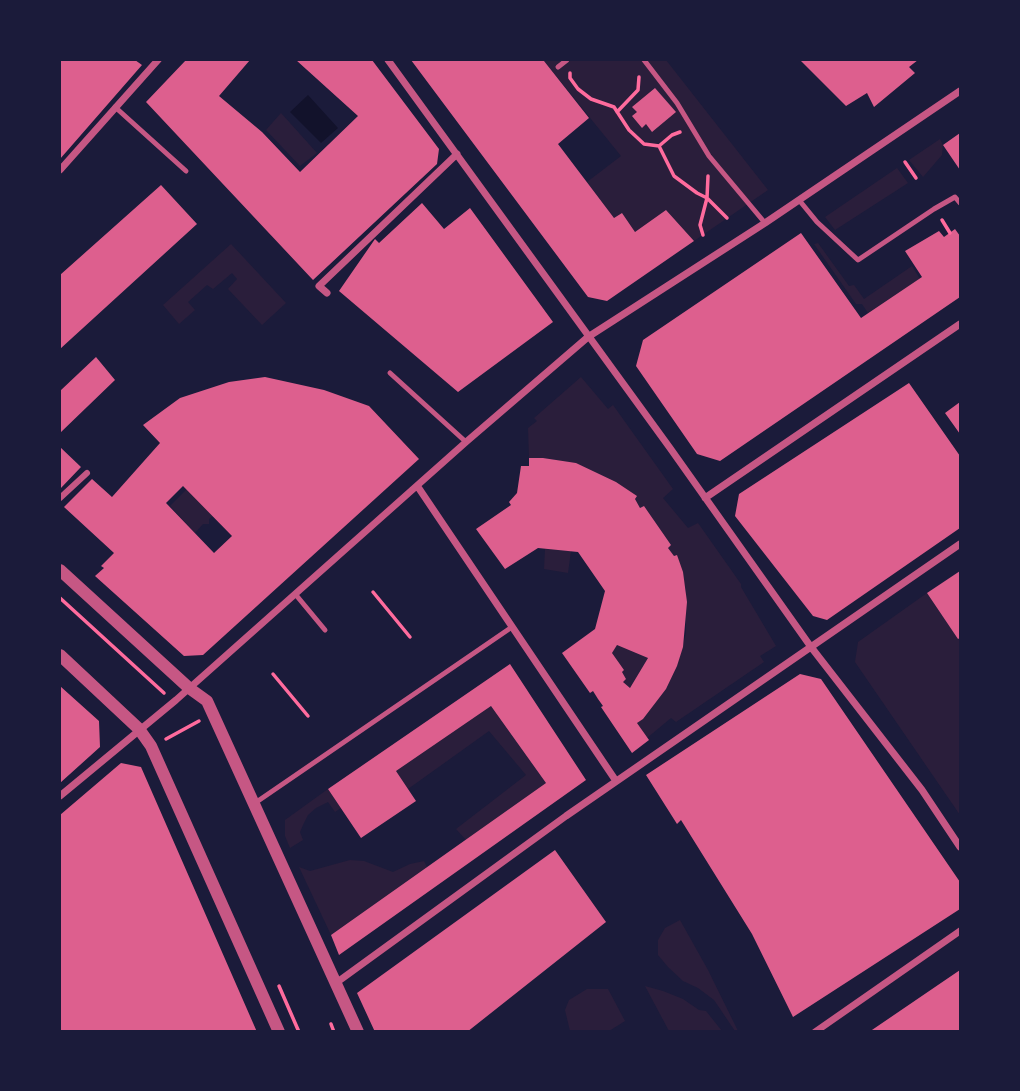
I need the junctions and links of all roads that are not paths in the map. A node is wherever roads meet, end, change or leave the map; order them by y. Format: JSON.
{"nodes":[{"id":1,"x":158,"y":60,"type":"edge"},
{"id":2,"x":388,"y":60,"type":"edge"},
{"id":3,"x":567,"y":60,"type":"edge"},
{"id":4,"x":645,"y":60,"type":"edge"},
{"id":5,"x":558,"y":67,"type":"dead end"},
{"id":6,"x":961,"y":91,"type":"edge"},
{"id":7,"x":115,"y":107,"type":"junction"},
{"id":8,"x":457,"y":154,"type":"junction"},
{"id":9,"x":60,"y":170,"type":"edge"},
{"id":10,"x":186,"y":171,"type":"dead end"},
{"id":11,"x":799,"y":200,"type":"junction"},
{"id":12,"x":961,"y":203,"type":"edge"},
{"id":13,"x":765,"y":223,"type":"junction"},
{"id":14,"x":327,"y":293,"type":"dead end"},
{"id":15,"x":961,"y":324,"type":"edge"},
{"id":16,"x":588,"y":337,"type":"junction"},
{"id":17,"x":390,"y":373,"type":"dead end"},
{"id":18,"x":466,"y":442,"type":"junction"},
{"id":19,"x":87,"y":473,"type":"dead end"},
{"id":20,"x":418,"y":487,"type":"junction"},
{"id":21,"x":60,"y":498,"type":"edge"},
{"id":22,"x":705,"y":498,"type":"junction"},
{"id":23,"x":961,"y":544,"type":"edge"},
{"id":24,"x":60,"y":570,"type":"edge"},
{"id":25,"x":296,"y":595,"type":"junction"},
{"id":26,"x":513,"y":627,"type":"junction"},
{"id":27,"x":326,"y":630,"type":"dead end"},
{"id":28,"x":811,"y":647,"type":"junction"},
{"id":29,"x":60,"y":655,"type":"edge"},
{"id":30,"x":189,"y":688,"type":"junction"},
{"id":31,"x":139,"y":729,"type":"junction"},
{"id":32,"x":617,"y":781,"type":"junction"},
{"id":33,"x":60,"y":796,"type":"edge"},
{"id":34,"x":254,"y":804,"type":"junction"},
{"id":35,"x":961,"y":847,"type":"edge"},
{"id":36,"x":961,"y":932,"type":"edge"},
{"id":37,"x":336,"y":983,"type":"junction"},
{"id":38,"x":279,"y":1031,"type":"edge"},
{"id":39,"x":358,"y":1031,"type":"edge"},
{"id":40,"x":816,"y":1031,"type":"edge"}],
"edges":[{"from":1,"to":7,"type":"street"},
{"from":2,"to":8,"type":"street"},
{"from":3,"to":5,"type":"lane"},
{"from":4,"to":13,"type":"lane"},
{"from":6,"to":11,"type":"street"},
{"from":7,"to":9,"type":"street"},
{"from":7,"to":10,"type":"lane"},
{"from":8,"to":14,"type":"street"},
{"from":8,"to":16,"type":"street"},
{"from":11,"to":12,"type":"lane"},
{"from":11,"to":13,"type":"street"},
{"from":13,"to":16,"type":"street"},
{"from":15,"to":22,"type":"street"},
{"from":16,"to":18,"type":"street"},
{"from":16,"to":22,"type":"street"},
{"from":17,"to":18,"type":"lane"},
{"from":18,"to":20,"type":"street"},
{"from":19,"to":21,"type":"street"},
{"from":20,"to":25,"type":"street"},
{"from":20,"to":26,"type":"street"},
{"from":22,"to":28,"type":"street"},
{"from":23,"to":28,"type":"street"},
{"from":24,"to":30,"type":"street"},
{"from":25,"to":27,"type":"lane"},
{"from":25,"to":30,"type":"street"},
{"from":26,"to":32,"type":"street"},
{"from":26,"to":34,"type":"lane"},
{"from":28,"to":32,"type":"street"},
{"from":28,"to":35,"type":"street"},
{"from":29,"to":31,"type":"street"},
{"from":30,"to":31,"type":"street"},
{"from":30,"to":34,"type":"street"},
{"from":31,"to":33,"type":"street"},
{"from":31,"to":38,"type":"street"},
{"from":32,"to":37,"type":"street"},
{"from":34,"to":37,"type":"street"},
{"from":36,"to":40,"type":"street"},
{"from":37,"to":39,"type":"street"}]}
